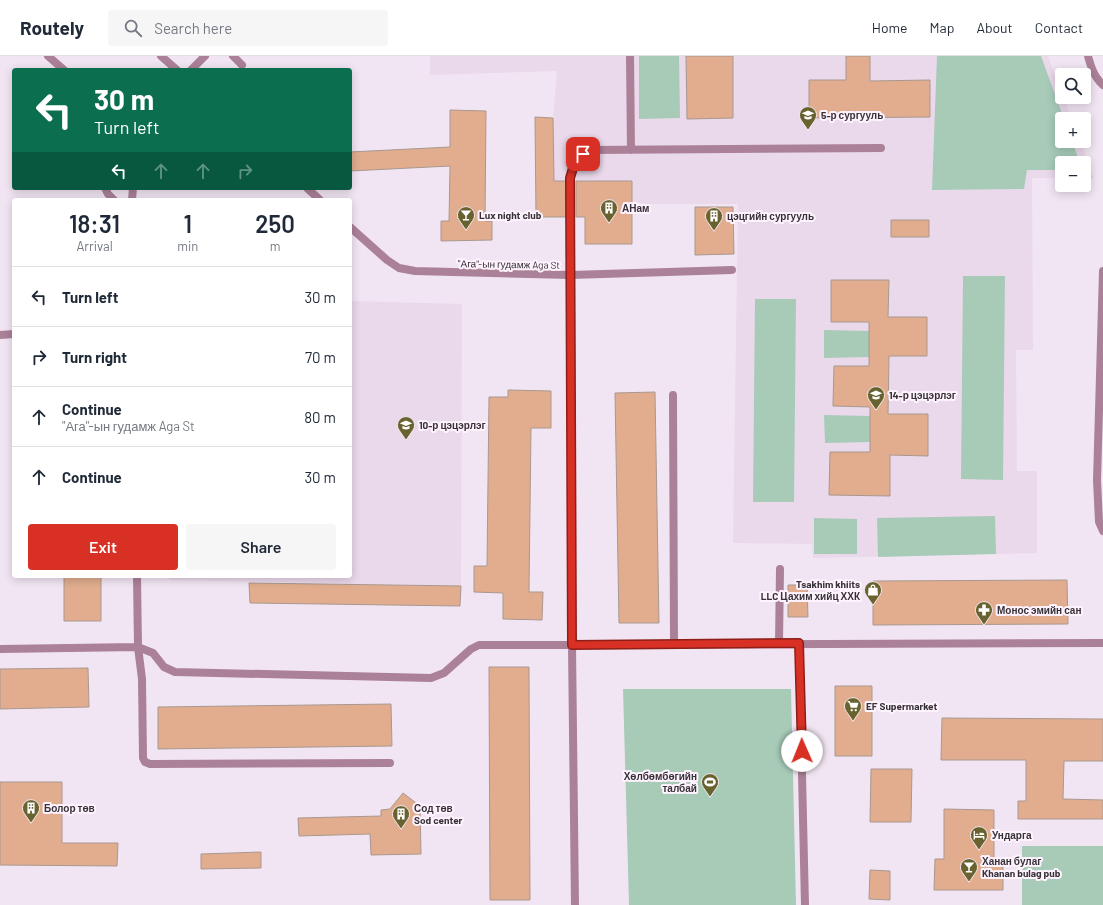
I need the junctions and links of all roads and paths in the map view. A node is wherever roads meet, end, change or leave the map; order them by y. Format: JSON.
{"nodes":[{"id":1,"x":48,"y":56,"type":"edge"},
{"id":2,"x":161,"y":56,"type":"edge"},
{"id":3,"x":205,"y":56,"type":"edge"},
{"id":4,"x":233,"y":56,"type":"edge"},
{"id":5,"x":630,"y":56,"type":"edge"},
{"id":6,"x":1088,"y":56,"type":"edge"},
{"id":7,"x":242,"y":65,"type":"dead end"},
{"id":8,"x":62,"y":68,"type":"edge"},
{"id":9,"x":175,"y":68,"type":"edge"},
{"id":10,"x":193,"y":68,"type":"edge"},
{"id":11,"x":1103,"y":85,"type":"edge"},
{"id":12,"x":881,"y":148,"type":"dead end"},
{"id":13,"x":631,"y":150,"type":"junction"},
{"id":14,"x":309,"y":190,"type":"edge"},
{"id":15,"x":318,"y":198,"type":"edge"},
{"id":16,"x":352,"y":229,"type":"edge"},
{"id":17,"x":732,"y":270,"type":"dead end"},
{"id":18,"x":1103,"y":272,"type":"edge"},
{"id":19,"x":571,"y":275,"type":"junction"},
{"id":20,"x":12,"y":334,"type":"edge"},
{"id":21,"x":0,"y":335,"type":"edge"},
{"id":22,"x":672,"y":396,"type":"dead end"},
{"id":23,"x":1103,"y":531,"type":"edge"},
{"id":24,"x":780,"y":569,"type":"dead end"},
{"id":25,"x":137,"y":578,"type":"edge"},
{"id":26,"x":1103,"y":643,"type":"edge"},
{"id":27,"x":674,"y":644,"type":"junction"},
{"id":28,"x":779,"y":644,"type":"junction"},
{"id":29,"x":802,"y":644,"type":"junction"},
{"id":30,"x":572,"y":645,"type":"junction"},
{"id":31,"x":138,"y":647,"type":"junction"},
{"id":32,"x":0,"y":649,"type":"edge"},
{"id":33,"x":390,"y":763,"type":"dead end"},
{"id":34,"x":576,"y":905,"type":"edge"},
{"id":35,"x":805,"y":905,"type":"edge"}],
"edges":[{"from":1,"to":8,"type":"street"},
{"from":2,"to":9,"type":"street"},
{"from":3,"to":10,"type":"street"},
{"from":4,"to":7,"type":"street"},
{"from":5,"to":13,"type":"street"},
{"from":6,"to":11,"type":"street"},
{"from":12,"to":13,"type":"street"},
{"from":13,"to":19,"type":"street"},
{"from":14,"to":15,"type":"street"},
{"from":16,"to":19,"type":"street","name":"\"Ага\"-ын гудамж Aga St"},
{"from":17,"to":19,"type":"street"},
{"from":18,"to":23,"type":"street"},
{"from":19,"to":30,"type":"street","name":"\"Ага\"-ын гудамж Aga St"},
{"from":20,"to":21,"type":"street"},
{"from":22,"to":27,"type":"street"},
{"from":24,"to":28,"type":"street"},
{"from":25,"to":31,"type":"street"},
{"from":26,"to":29,"type":"street"},
{"from":27,"to":28,"type":"street"},
{"from":27,"to":30,"type":"street"},
{"from":28,"to":29,"type":"street"},
{"from":29,"to":35,"type":"street"},
{"from":30,"to":31,"type":"street"},
{"from":30,"to":34,"type":"street","name":"\"Ага\"-ын гудамж Aga St"},
{"from":31,"to":32,"type":"street"},
{"from":31,"to":33,"type":"street"}]}
